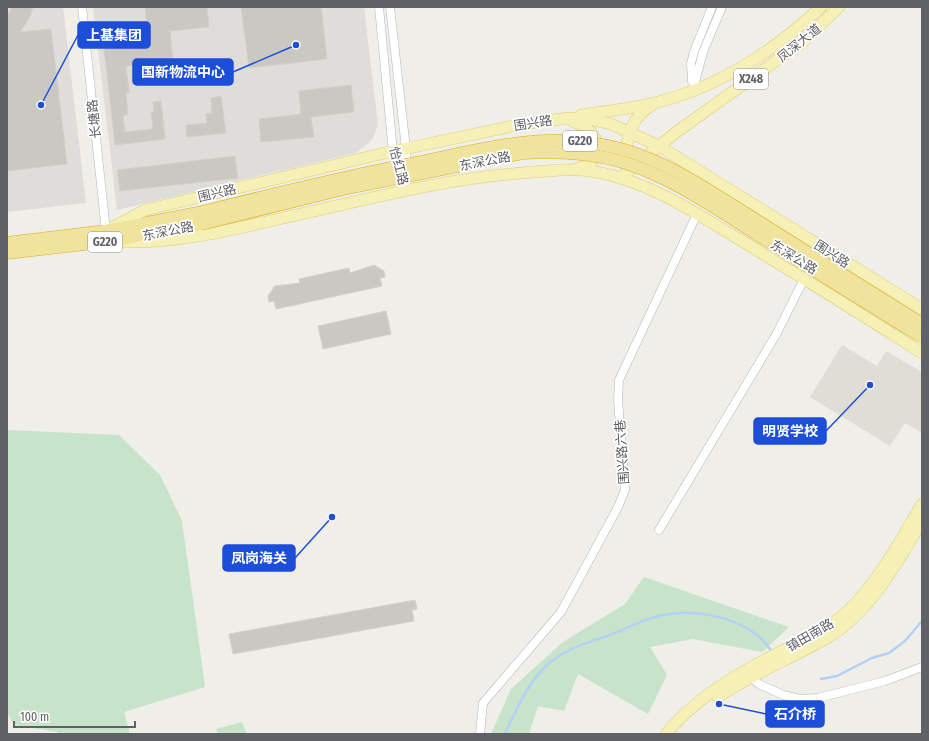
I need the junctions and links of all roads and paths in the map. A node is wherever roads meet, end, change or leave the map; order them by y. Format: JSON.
{"nodes":[{"id":1,"x":82,"y":7,"type":"edge"},
{"id":2,"x":379,"y":7,"type":"edge"},
{"id":3,"x":390,"y":7,"type":"edge"},
{"id":4,"x":712,"y":7,"type":"edge"},
{"id":5,"x":722,"y":7,"type":"edge"},
{"id":6,"x":821,"y":7,"type":"edge"},
{"id":7,"x":839,"y":7,"type":"edge"},
{"id":8,"x":693,"y":90,"type":"junction"},
{"id":9,"x":654,"y":103,"type":"junction"},
{"id":10,"x":547,"y":121,"type":"junction"},
{"id":11,"x":629,"y":131,"type":"junction"},
{"id":12,"x":659,"y":146,"type":"junction"},
{"id":13,"x":406,"y":150,"type":"junction"},
{"id":14,"x":394,"y":152,"type":"junction"},
{"id":15,"x":572,"y":170,"type":"junction"},
{"id":16,"x":620,"y":178,"type":"junction"},
{"id":17,"x":406,"y":191,"type":"junction"},
{"id":18,"x":697,"y":214,"type":"junction"},
{"id":19,"x":200,"y":218,"type":"junction"},
{"id":20,"x":108,"y":236,"type":"junction"},
{"id":21,"x":7,"y":243,"type":"edge"},
{"id":22,"x":7,"y":253,"type":"edge"},
{"id":23,"x":804,"y":279,"type":"junction"},
{"id":24,"x":922,"y":310,"type":"edge"},
{"id":25,"x":922,"y":324,"type":"edge"},
{"id":26,"x":922,"y":337,"type":"edge"},
{"id":27,"x":922,"y":353,"type":"edge"},
{"id":28,"x":922,"y":504,"type":"edge"},
{"id":29,"x":922,"y":521,"type":"edge"},
{"id":30,"x":659,"y":530,"type":"dead end"},
{"id":31,"x":922,"y":667,"type":"edge"},
{"id":32,"x":748,"y":674,"type":"junction"},
{"id":33,"x":480,"y":734,"type":"edge"},
{"id":34,"x":666,"y":734,"type":"edge"},
{"id":35,"x":675,"y":734,"type":"edge"}],
"edges":[{"from":1,"to":20,"type":"street","name":"长塘路"},
{"from":2,"to":14,"type":"street","name":"怡红路"},
{"from":3,"to":13,"type":"street","name":"怡红路"},
{"from":4,"to":8,"type":"street"},
{"from":5,"to":8,"type":"street"},
{"from":6,"to":8,"type":"main road","name":"凤深大道","number":"X248"},
{"from":7,"to":12,"type":"main road","name":"凤深大道","number":"X248"},
{"from":8,"to":9,"type":"main road","name":"凤深大道","number":"X248"},
{"from":9,"to":10,"type":"main road"},
{"from":9,"to":11,"type":"main road","number":"X248"},
{"from":10,"to":11,"type":"main road","name":"围兴路"},
{"from":10,"to":13,"type":"main road","name":"围兴路"},
{"from":10,"to":15,"type":"main road"},
{"from":11,"to":12,"type":"main road","name":"围兴路"},
{"from":11,"to":16,"type":"main road","number":"X248"},
{"from":12,"to":16,"type":"main road","number":"X248"},
{"from":12,"to":24,"type":"main road","name":"围兴路"},
{"from":13,"to":14,"type":"main road","name":"围兴路"},
{"from":13,"to":17,"type":"street","name":"怡红路"},
{"from":14,"to":17,"type":"street","name":"怡红路"},
{"from":14,"to":20,"type":"main road","name":"围兴路"},
{"from":15,"to":16,"type":"main road"},
{"from":15,"to":17,"type":"main road"},
{"from":16,"to":18,"type":"main road"},
{"from":17,"to":20,"type":"main road"},
{"from":18,"to":23,"type":"main road"},
{"from":18,"to":33,"type":"street","name":"围兴路六巷"},
{"from":19,"to":20,"type":"highway","name":"东深公路","number":"G220"},
{"from":19,"to":25,"type":"highway","name":"东深公路","number":"G220","bridge":true},
{"from":19,"to":26,"type":"highway","name":"东深公路","number":"G220","bridge":true},
{"from":20,"to":21,"type":"highway","name":"东深公路","number":"G220"},
{"from":20,"to":22,"type":"highway","name":"东深公路","number":"G220"},
{"from":23,"to":27,"type":"main road"},
{"from":23,"to":30,"type":"street"},
{"from":28,"to":32,"type":"main road","name":"镇田南路"},
{"from":29,"to":32,"type":"main road","name":"镇田南路"},
{"from":31,"to":32,"type":"street"},
{"from":32,"to":34,"type":"main road","name":"镇田南路"},
{"from":32,"to":35,"type":"main road","name":"镇田南路"}]}
